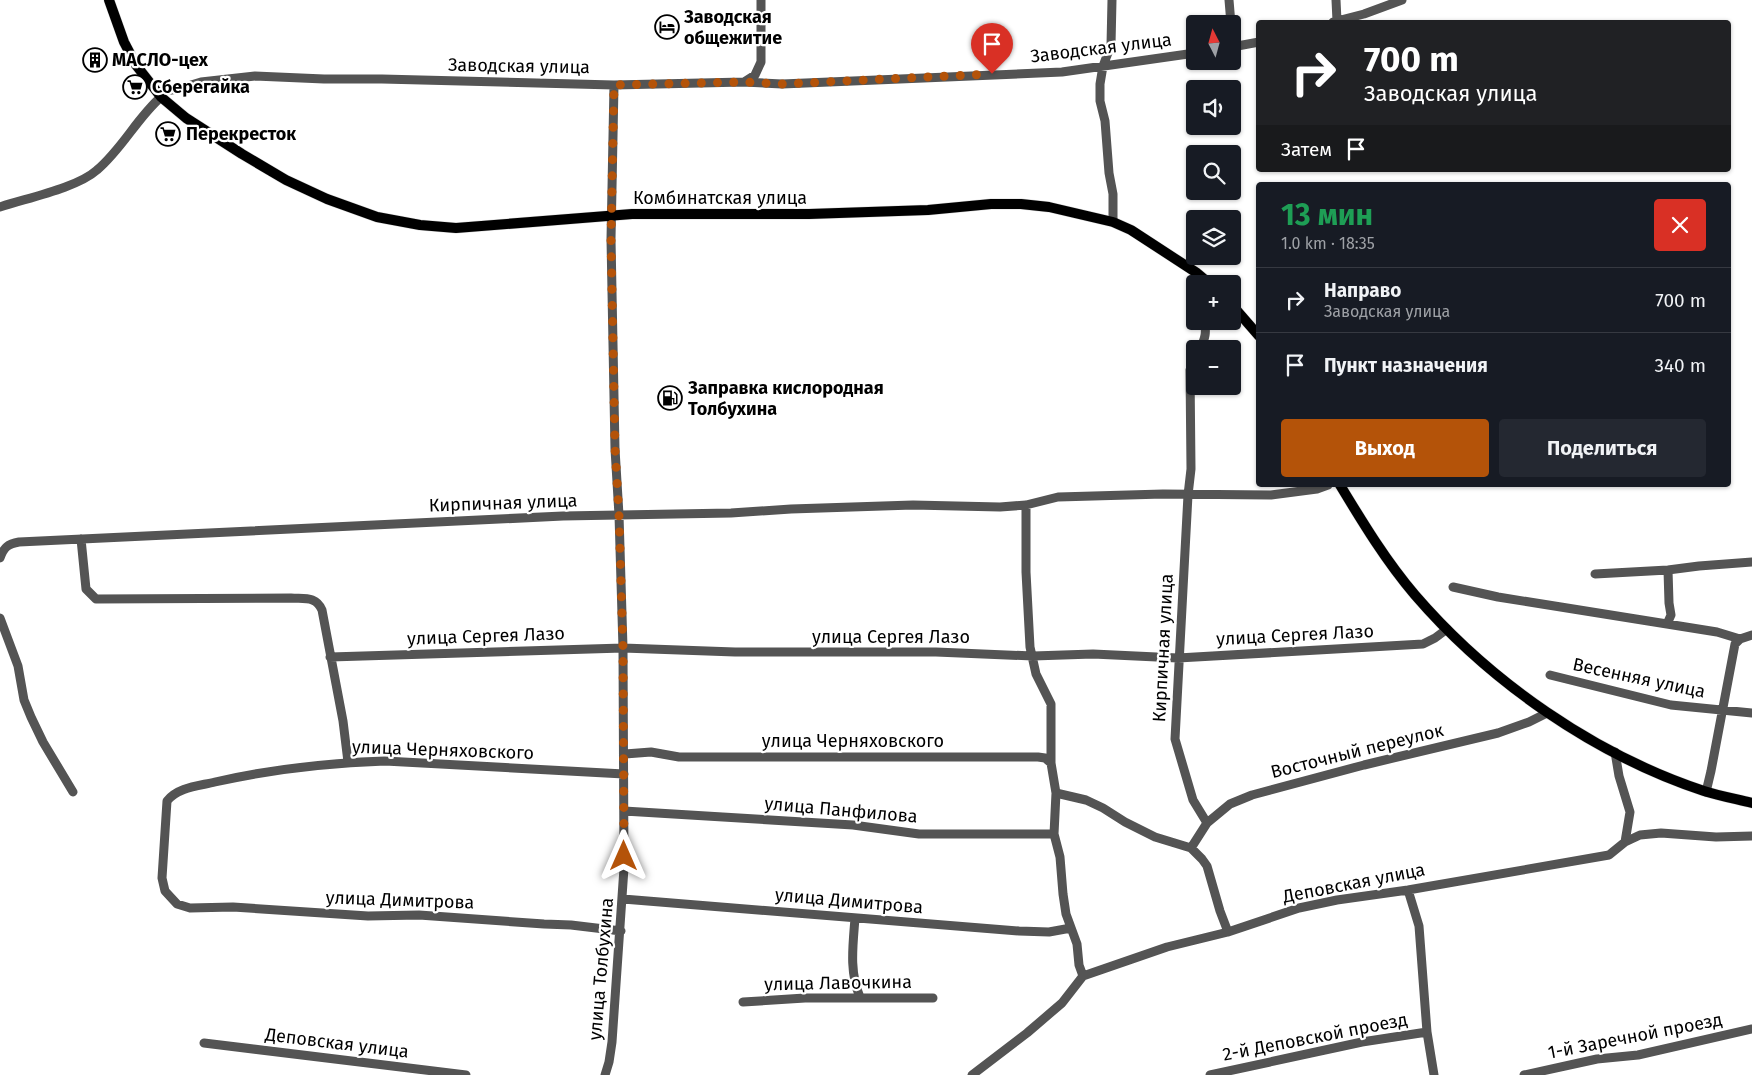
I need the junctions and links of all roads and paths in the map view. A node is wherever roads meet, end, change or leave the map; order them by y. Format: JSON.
{"nodes":[{"id":1,"x":109,"y":0,"type":"edge"},
{"id":2,"x":761,"y":0,"type":"edge"},
{"id":3,"x":1112,"y":0,"type":"edge"},
{"id":4,"x":1229,"y":0,"type":"edge"},
{"id":5,"x":1336,"y":0,"type":"edge"},
{"id":6,"x":1402,"y":0,"type":"edge"},
{"id":7,"x":1230,"y":15,"type":"edge"},
{"id":8,"x":1335,"y":20,"type":"edge"},
{"id":9,"x":1342,"y":20,"type":"edge"},
{"id":10,"x":1256,"y":43,"type":"edge"},
{"id":11,"x":1241,"y":45,"type":"edge"},
{"id":12,"x":1186,"y":54,"type":"edge"},
{"id":13,"x":1103,"y":66,"type":"junction"},
{"id":14,"x":744,"y":82,"type":"junction"},
{"id":15,"x":614,"y":85,"type":"junction"},
{"id":16,"x":159,"y":94,"type":"junction"},
{"id":17,"x":0,"y":207,"type":"edge"},
{"id":18,"x":611,"y":216,"type":"junction"},
{"id":19,"x":1113,"y":222,"type":"junction"},
{"id":20,"x":1196,"y":275,"type":"edge"},
{"id":21,"x":1241,"y":315,"type":"edge"},
{"id":22,"x":1256,"y":333,"type":"edge"},
{"id":23,"x":1190,"y":395,"type":"edge"},
{"id":24,"x":1322,"y":487,"type":"edge"},
{"id":25,"x":1341,"y":487,"type":"edge"},
{"id":26,"x":1188,"y":495,"type":"junction"},
{"id":27,"x":1026,"y":504,"type":"junction"},
{"id":28,"x":619,"y":515,"type":"junction"},
{"id":29,"x":81,"y":539,"type":"junction"},
{"id":30,"x":0,"y":558,"type":"edge"},
{"id":31,"x":1752,"y":562,"type":"edge"},
{"id":32,"x":1668,"y":570,"type":"junction"},
{"id":33,"x":1595,"y":574,"type":"dead end"},
{"id":34,"x":1453,"y":587,"type":"dead end"},
{"id":35,"x":0,"y":618,"type":"edge"},
{"id":36,"x":1667,"y":624,"type":"junction"},
{"id":37,"x":1448,"y":629,"type":"junction"},
{"id":38,"x":1752,"y":635,"type":"edge"},
{"id":39,"x":1740,"y":639,"type":"junction"},
{"id":40,"x":623,"y":648,"type":"junction"},
{"id":41,"x":1033,"y":656,"type":"junction"},
{"id":42,"x":330,"y":657,"type":"junction"},
{"id":43,"x":1178,"y":658,"type":"junction"},
{"id":44,"x":1550,"y":675,"type":"dead end"},
{"id":45,"x":1723,"y":711,"type":"junction"},
{"id":46,"x":1752,"y":712,"type":"edge"},
{"id":47,"x":1547,"y":713,"type":"junction"},
{"id":48,"x":1615,"y":752,"type":"junction"},
{"id":49,"x":625,"y":754,"type":"junction"},
{"id":50,"x":348,"y":762,"type":"junction"},
{"id":51,"x":1051,"y":763,"type":"junction"},
{"id":52,"x":624,"y":774,"type":"junction"},
{"id":53,"x":73,"y":792,"type":"dead end"},
{"id":54,"x":1706,"y":792,"type":"junction"},
{"id":55,"x":1056,"y":793,"type":"junction"},
{"id":56,"x":1752,"y":803,"type":"edge"},
{"id":57,"x":624,"y":811,"type":"junction"},
{"id":58,"x":1207,"y":823,"type":"junction"},
{"id":59,"x":1054,"y":834,"type":"junction"},
{"id":60,"x":1752,"y":836,"type":"edge"},
{"id":61,"x":1625,"y":842,"type":"junction"},
{"id":62,"x":1191,"y":848,"type":"junction"},
{"id":63,"x":1408,"y":890,"type":"junction"},
{"id":64,"x":623,"y":899,"type":"junction"},
{"id":65,"x":177,"y":904,"type":"joint"},
{"id":66,"x":855,"y":918,"type":"junction"},
{"id":67,"x":1071,"y":928,"type":"junction"},
{"id":68,"x":621,"y":931,"type":"junction"},
{"id":69,"x":1228,"y":932,"type":"junction"},
{"id":70,"x":1084,"y":976,"type":"junction"},
{"id":71,"x":860,"y":998,"type":"junction"},
{"id":72,"x":933,"y":998,"type":"dead end"},
{"id":73,"x":743,"y":1002,"type":"dead end"},
{"id":74,"x":1752,"y":1029,"type":"edge"},
{"id":75,"x":1426,"y":1032,"type":"junction"},
{"id":76,"x":204,"y":1043,"type":"dead end"},
{"id":77,"x":466,"y":1075,"type":"edge"},
{"id":78,"x":605,"y":1075,"type":"edge"},
{"id":79,"x":972,"y":1075,"type":"edge"},
{"id":80,"x":1210,"y":1075,"type":"edge"},
{"id":81,"x":1434,"y":1075,"type":"edge"},
{"id":82,"x":1524,"y":1075,"type":"edge"}],
"edges":[{"from":1,"to":16,"type":"main road"},
{"from":2,"to":14,"type":"street"},
{"from":3,"to":13,"type":"street"},
{"from":4,"to":7,"type":"street"},
{"from":5,"to":8,"type":"street"},
{"from":6,"to":9,"type":"street"},
{"from":10,"to":11,"type":"street"},
{"from":12,"to":13,"type":"street","name":"Заводская улица"},
{"from":13,"to":14,"type":"street","name":"Заводская улица"},
{"from":13,"to":19,"type":"street"},
{"from":14,"to":15,"type":"street","name":"Заводская улица"},
{"from":15,"to":16,"type":"street","name":"Заводская улица"},
{"from":15,"to":18,"type":"street","name":"улица Толбухина"},
{"from":16,"to":17,"type":"street"},
{"from":16,"to":18,"type":"main road","name":"Комбинатская улица"},
{"from":18,"to":19,"type":"main road","name":"Комбинатская улица"},
{"from":18,"to":28,"type":"street","name":"улица Толбухина"},
{"from":19,"to":20,"type":"main road","name":"Комбинатская улица"},
{"from":21,"to":22,"type":"main road"},
{"from":23,"to":26,"type":"street","name":"Кирпичная улица"},
{"from":24,"to":26,"type":"street"},
{"from":25,"to":37,"type":"main road"},
{"from":26,"to":27,"type":"street","name":"Кирпичная улица"},
{"from":26,"to":43,"type":"street","name":"Кирпичная улица"},
{"from":27,"to":28,"type":"street","name":"Кирпичная улица"},
{"from":27,"to":41,"type":"street"},
{"from":28,"to":29,"type":"street","name":"Кирпичная улица"},
{"from":28,"to":40,"type":"street","name":"улица Толбухина"},
{"from":29,"to":30,"type":"street","name":"Кирпичная улица"},
{"from":29,"to":42,"type":"street"},
{"from":31,"to":32,"type":"street"},
{"from":32,"to":33,"type":"street"},
{"from":32,"to":36,"type":"street"},
{"from":34,"to":36,"type":"street"},
{"from":35,"to":53,"type":"street"},
{"from":36,"to":39,"type":"street"},
{"from":37,"to":43,"type":"street","name":"улица Сергея Лазо"},
{"from":37,"to":47,"type":"main road"},
{"from":38,"to":39,"type":"street"},
{"from":39,"to":45,"type":"street"},
{"from":40,"to":41,"type":"street","name":"улица Сергея Лазо"},
{"from":40,"to":42,"type":"street","name":"улица Сергея Лазо"},
{"from":40,"to":49,"type":"street","name":"улица Толбухина"},
{"from":41,"to":43,"type":"street","name":"улица Сергея Лазо"},
{"from":41,"to":51,"type":"street"},
{"from":42,"to":50,"type":"street"},
{"from":43,"to":58,"type":"street","name":"Кирпичная улица"},
{"from":44,"to":45,"type":"street","name":"Весенняя улица"},
{"from":45,"to":46,"type":"street","name":"Весенняя улица"},
{"from":45,"to":54,"type":"street"},
{"from":47,"to":48,"type":"main road"},
{"from":47,"to":58,"type":"street","name":"Восточный переулок"},
{"from":48,"to":54,"type":"main road"},
{"from":48,"to":61,"type":"street"},
{"from":49,"to":51,"type":"street","name":"улица Черняховского"},
{"from":49,"to":52,"type":"street","name":"улица Толбухина"},
{"from":50,"to":52,"type":"street","name":"улица Черняховского"},
{"from":50,"to":65,"type":"street","name":"улица Черняховского"},
{"from":51,"to":55,"type":"street"},
{"from":52,"to":57,"type":"street","name":"улица Толбухина"},
{"from":54,"to":56,"type":"main road"},
{"from":55,"to":59,"type":"street"},
{"from":55,"to":62,"type":"street"},
{"from":57,"to":59,"type":"street","name":"улица Панфилова"},
{"from":57,"to":64,"type":"street","name":"улица Толбухина"},
{"from":58,"to":62,"type":"street"},
{"from":59,"to":67,"type":"street"},
{"from":60,"to":61,"type":"street","name":"Деповская улица"},
{"from":61,"to":63,"type":"street","name":"Деповская улица"},
{"from":62,"to":69,"type":"street"},
{"from":63,"to":69,"type":"street","name":"Деповская улица"},
{"from":63,"to":75,"type":"street"},
{"from":64,"to":66,"type":"street","name":"улица Димитрова"},
{"from":64,"to":68,"type":"street","name":"улица Толбухина"},
{"from":65,"to":68,"type":"street","name":"улица Димитрова"},
{"from":66,"to":67,"type":"street","name":"улица Димитрова"},
{"from":66,"to":71,"type":"street"},
{"from":67,"to":70,"type":"street"},
{"from":68,"to":78,"type":"street","name":"улица Толбухина"},
{"from":69,"to":70,"type":"street","name":"Деповская улица"},
{"from":70,"to":79,"type":"street"},
{"from":71,"to":72,"type":"street","name":"улица Лавочкина"},
{"from":71,"to":73,"type":"street","name":"улица Лавочкина"},
{"from":74,"to":82,"type":"street","name":"1-й Заречной проезд"},
{"from":75,"to":80,"type":"street","name":"2-й Деповской проезд"},
{"from":75,"to":81,"type":"street"},
{"from":76,"to":77,"type":"street","name":"Деповская улица"}]}
